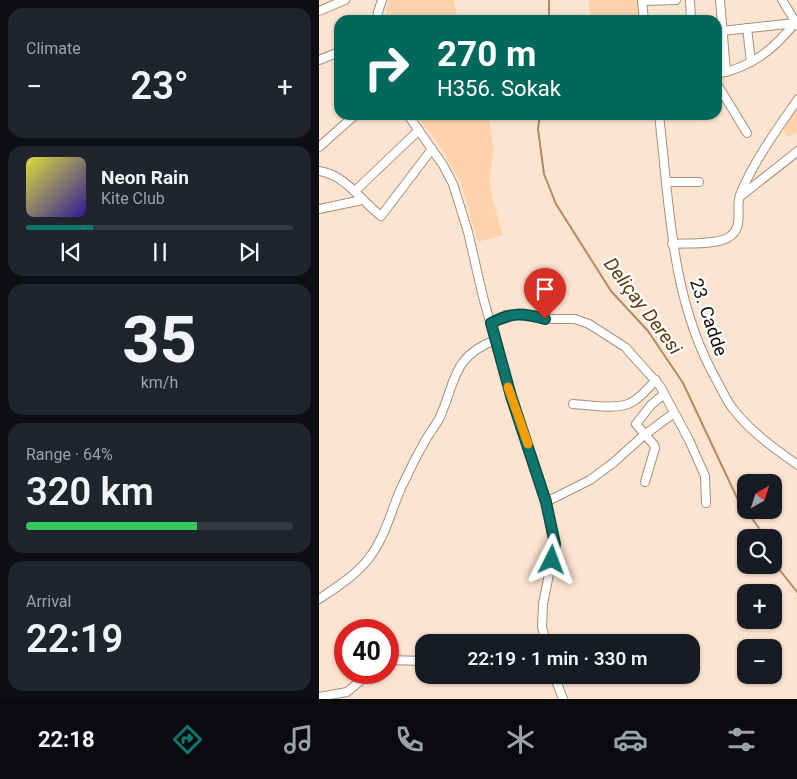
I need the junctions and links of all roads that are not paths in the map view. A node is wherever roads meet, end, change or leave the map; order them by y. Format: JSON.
{"nodes":[{"id":1,"x":345,"y":0,"type":"edge"},
{"id":2,"x":382,"y":0,"type":"edge"},
{"id":3,"x":677,"y":0,"type":"edge"},
{"id":4,"x":689,"y":0,"type":"edge"},
{"id":5,"x":720,"y":0,"type":"edge"},
{"id":6,"x":782,"y":0,"type":"edge"},
{"id":7,"x":642,"y":1,"type":"edge"},
{"id":8,"x":332,"y":2,"type":"edge"},
{"id":9,"x":797,"y":8,"type":"edge"},
{"id":10,"x":319,"y":11,"type":"edge"},
{"id":11,"x":790,"y":14,"type":"junction"},
{"id":12,"x":378,"y":15,"type":"edge"},
{"id":13,"x":643,"y":15,"type":"edge"},
{"id":14,"x":690,"y":15,"type":"edge"},
{"id":15,"x":721,"y":15,"type":"edge"},
{"id":16,"x":796,"y":25,"type":"edge"},
{"id":17,"x":747,"y":28,"type":"junction"},
{"id":18,"x":722,"y":31,"type":"joint"},
{"id":19,"x":334,"y":54,"type":"edge"},
{"id":20,"x":319,"y":60,"type":"edge"},
{"id":21,"x":751,"y":62,"type":"junction"},
{"id":22,"x":726,"y":72,"type":"junction"},
{"id":23,"x":722,"y":73,"type":"edge"},
{"id":24,"x":722,"y":92,"type":"edge"},
{"id":25,"x":797,"y":99,"type":"edge"},
{"id":26,"x":349,"y":120,"type":"edge"},
{"id":27,"x":412,"y":120,"type":"edge"},
{"id":28,"x":661,"y":120,"type":"edge"},
{"id":29,"x":419,"y":130,"type":"junction"},
{"id":30,"x":747,"y":133,"type":"dead end"},
{"id":31,"x":319,"y":147,"type":"edge"},
{"id":32,"x":432,"y":149,"type":"junction"},
{"id":33,"x":797,"y":151,"type":"edge"},
{"id":34,"x":319,"y":171,"type":"edge"},
{"id":35,"x":667,"y":182,"type":"junction"},
{"id":36,"x":699,"y":182,"type":"dead end"},
{"id":37,"x":355,"y":191,"type":"junction"},
{"id":38,"x":739,"y":197,"type":"junction"},
{"id":39,"x":362,"y":200,"type":"junction"},
{"id":40,"x":319,"y":209,"type":"edge"},
{"id":41,"x":672,"y":244,"type":"junction"},
{"id":42,"x":491,"y":323,"type":"junction"},
{"id":43,"x":496,"y":340,"type":"junction"},
{"id":44,"x":656,"y":380,"type":"junction"},
{"id":45,"x":664,"y":394,"type":"junction"},
{"id":46,"x":573,"y":404,"type":"dead end"},
{"id":47,"x":674,"y":413,"type":"junction"},
{"id":48,"x":646,"y":434,"type":"junction"},
{"id":49,"x":797,"y":465,"type":"edge"},
{"id":50,"x":645,"y":482,"type":"dead end"},
{"id":51,"x":546,"y":502,"type":"junction"},
{"id":52,"x":706,"y":503,"type":"dead end"},
{"id":53,"x":319,"y":599,"type":"edge"},
{"id":54,"x":544,"y":634,"type":"edge"},
{"id":55,"x":399,"y":660,"type":"edge"},
{"id":56,"x":415,"y":661,"type":"edge"},
{"id":57,"x":357,"y":684,"type":"edge"},
{"id":58,"x":557,"y":684,"type":"edge"},
{"id":59,"x":319,"y":697,"type":"edge"},
{"id":60,"x":563,"y":699,"type":"edge"}],
"edges":[{"from":1,"to":8,"type":"street"},
{"from":2,"to":12,"type":"street"},
{"from":3,"to":7,"type":"street"},
{"from":4,"to":14,"type":"street"},
{"from":5,"to":15,"type":"street"},
{"from":6,"to":11,"type":"street"},
{"from":7,"to":13,"type":"street"},
{"from":8,"to":10,"type":"street"},
{"from":9,"to":11,"type":"street"},
{"from":11,"to":16,"type":"street"},
{"from":16,"to":17,"type":"street"},
{"from":16,"to":21,"type":"street"},
{"from":17,"to":18,"type":"street"},
{"from":17,"to":21,"type":"street"},
{"from":18,"to":22,"type":"street"},
{"from":19,"to":20,"type":"street"},
{"from":21,"to":22,"type":"street"},
{"from":22,"to":23,"type":"street"},
{"from":24,"to":30,"type":"street"},
{"from":25,"to":38,"type":"street"},
{"from":26,"to":31,"type":"street"},
{"from":27,"to":29,"type":"street"},
{"from":28,"to":35,"type":"street","name":"23. Cadde"},
{"from":29,"to":32,"type":"street"},
{"from":29,"to":37,"type":"street"},
{"from":32,"to":39,"type":"street"},
{"from":32,"to":42,"type":"street"},
{"from":33,"to":38,"type":"street"},
{"from":34,"to":37,"type":"street"},
{"from":35,"to":36,"type":"street"},
{"from":35,"to":41,"type":"street","name":"23. Cadde"},
{"from":37,"to":39,"type":"street"},
{"from":38,"to":41,"type":"street"},
{"from":39,"to":40,"type":"street"},
{"from":41,"to":49,"type":"street","name":"23. Cadde"},
{"from":42,"to":43,"type":"street"},
{"from":42,"to":44,"type":"street"},
{"from":43,"to":51,"type":"street"},
{"from":43,"to":53,"type":"street"},
{"from":44,"to":45,"type":"street"},
{"from":44,"to":46,"type":"street"},
{"from":45,"to":47,"type":"street"},
{"from":45,"to":48,"type":"street"},
{"from":47,"to":48,"type":"street"},
{"from":47,"to":52,"type":"street"},
{"from":48,"to":50,"type":"street"},
{"from":48,"to":51,"type":"street"},
{"from":51,"to":54,"type":"street"},
{"from":55,"to":56,"type":"street"},
{"from":57,"to":59,"type":"street"},
{"from":58,"to":60,"type":"street"}]}
